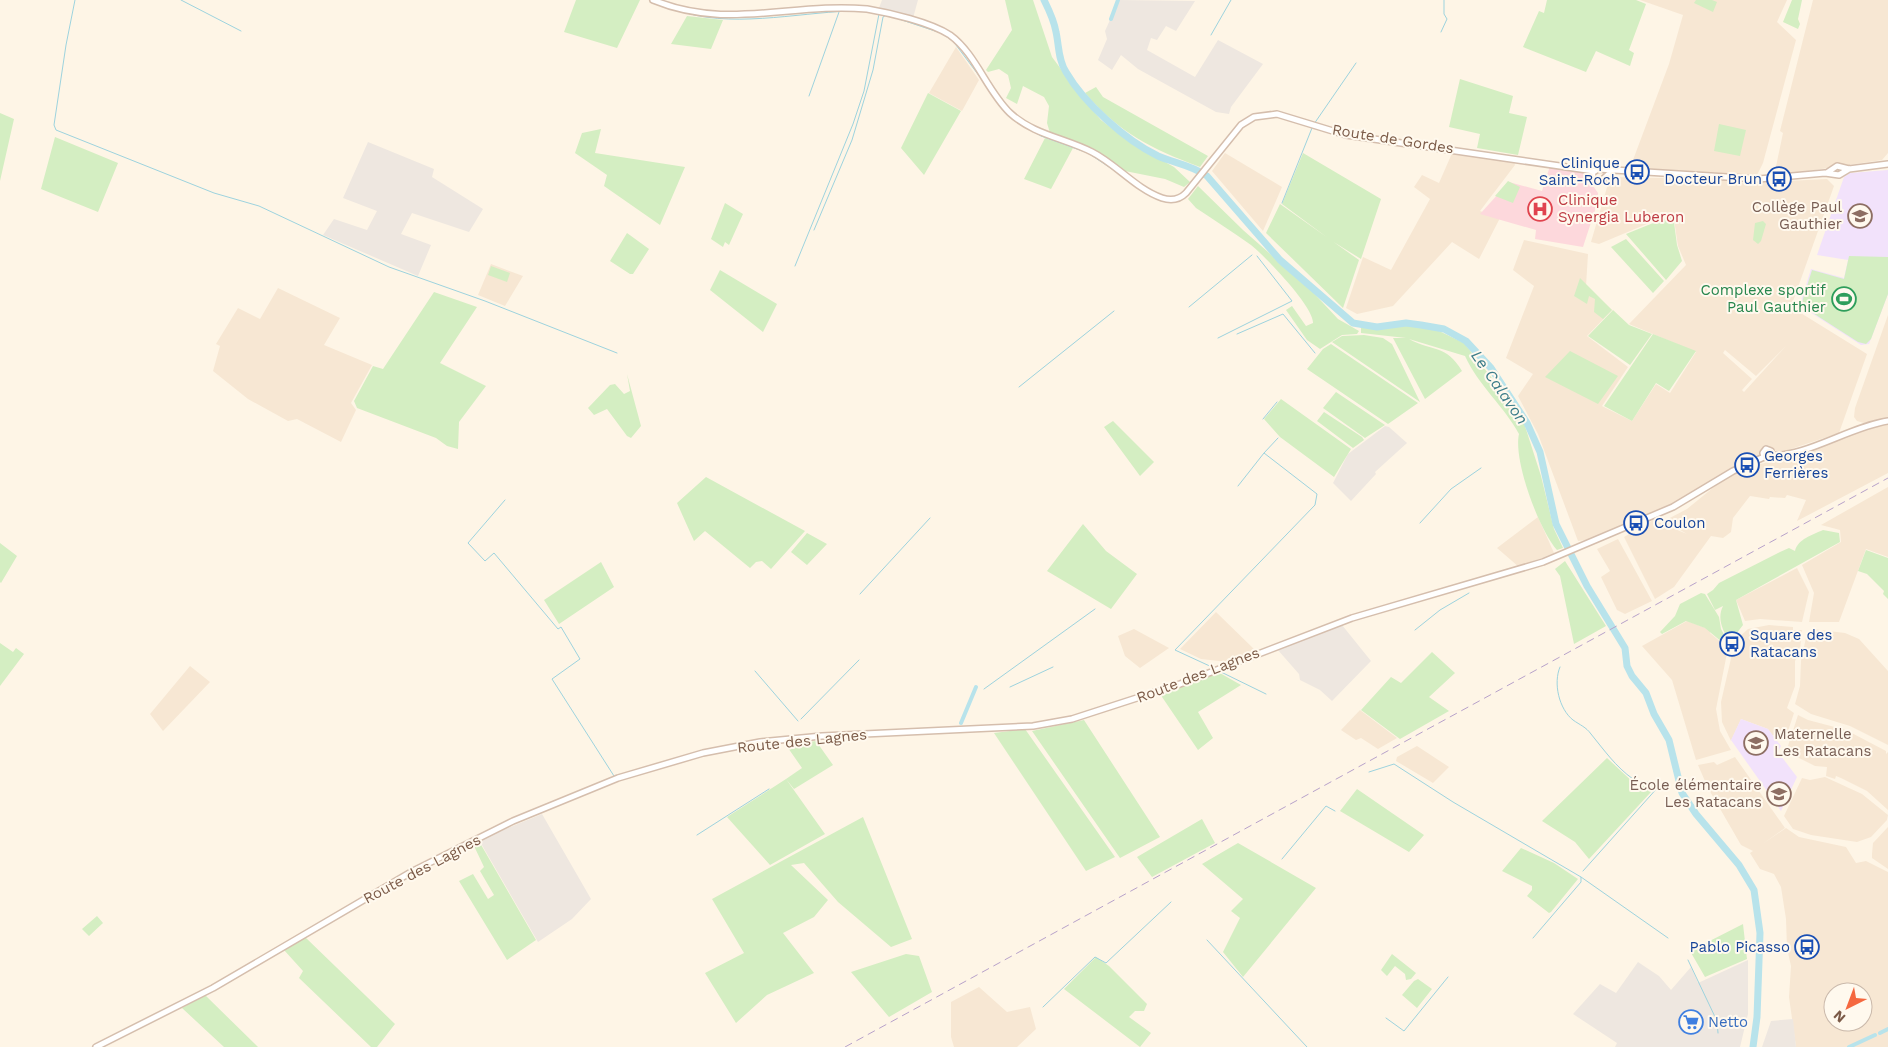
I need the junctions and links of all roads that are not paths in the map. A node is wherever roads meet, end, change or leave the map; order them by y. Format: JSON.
{"nodes":[{"id":1,"x":653,"y":0,"type":"edge"},
{"id":2,"x":1888,"y":164,"type":"edge"},
{"id":3,"x":1581,"y":168,"type":"junction"},
{"id":4,"x":1601,"y":170,"type":"junction"},
{"id":5,"x":1594,"y":171,"type":"junction"},
{"id":6,"x":1612,"y":171,"type":"junction"},
{"id":7,"x":1592,"y":178,"type":"junction"},
{"id":8,"x":1604,"y":178,"type":"junction"},
{"id":9,"x":1888,"y":421,"type":"edge"},
{"id":10,"x":96,"y":1047,"type":"edge"}],
"edges":[{"from":1,"to":3,"type":"street","name":"Route de Gordes"},
{"from":2,"to":6,"type":"street"},
{"from":3,"to":5,"type":"street","name":"Route de Gordes"},
{"from":3,"to":7,"type":"street"},
{"from":4,"to":5,"type":"street"},
{"from":4,"to":6,"type":"street"},
{"from":4,"to":8,"type":"street"},
{"from":5,"to":7,"type":"street"},
{"from":6,"to":8,"type":"street"},
{"from":7,"to":8,"type":"street"},
{"from":9,"to":10,"type":"street","name":"Route des Lagnes"}]}
